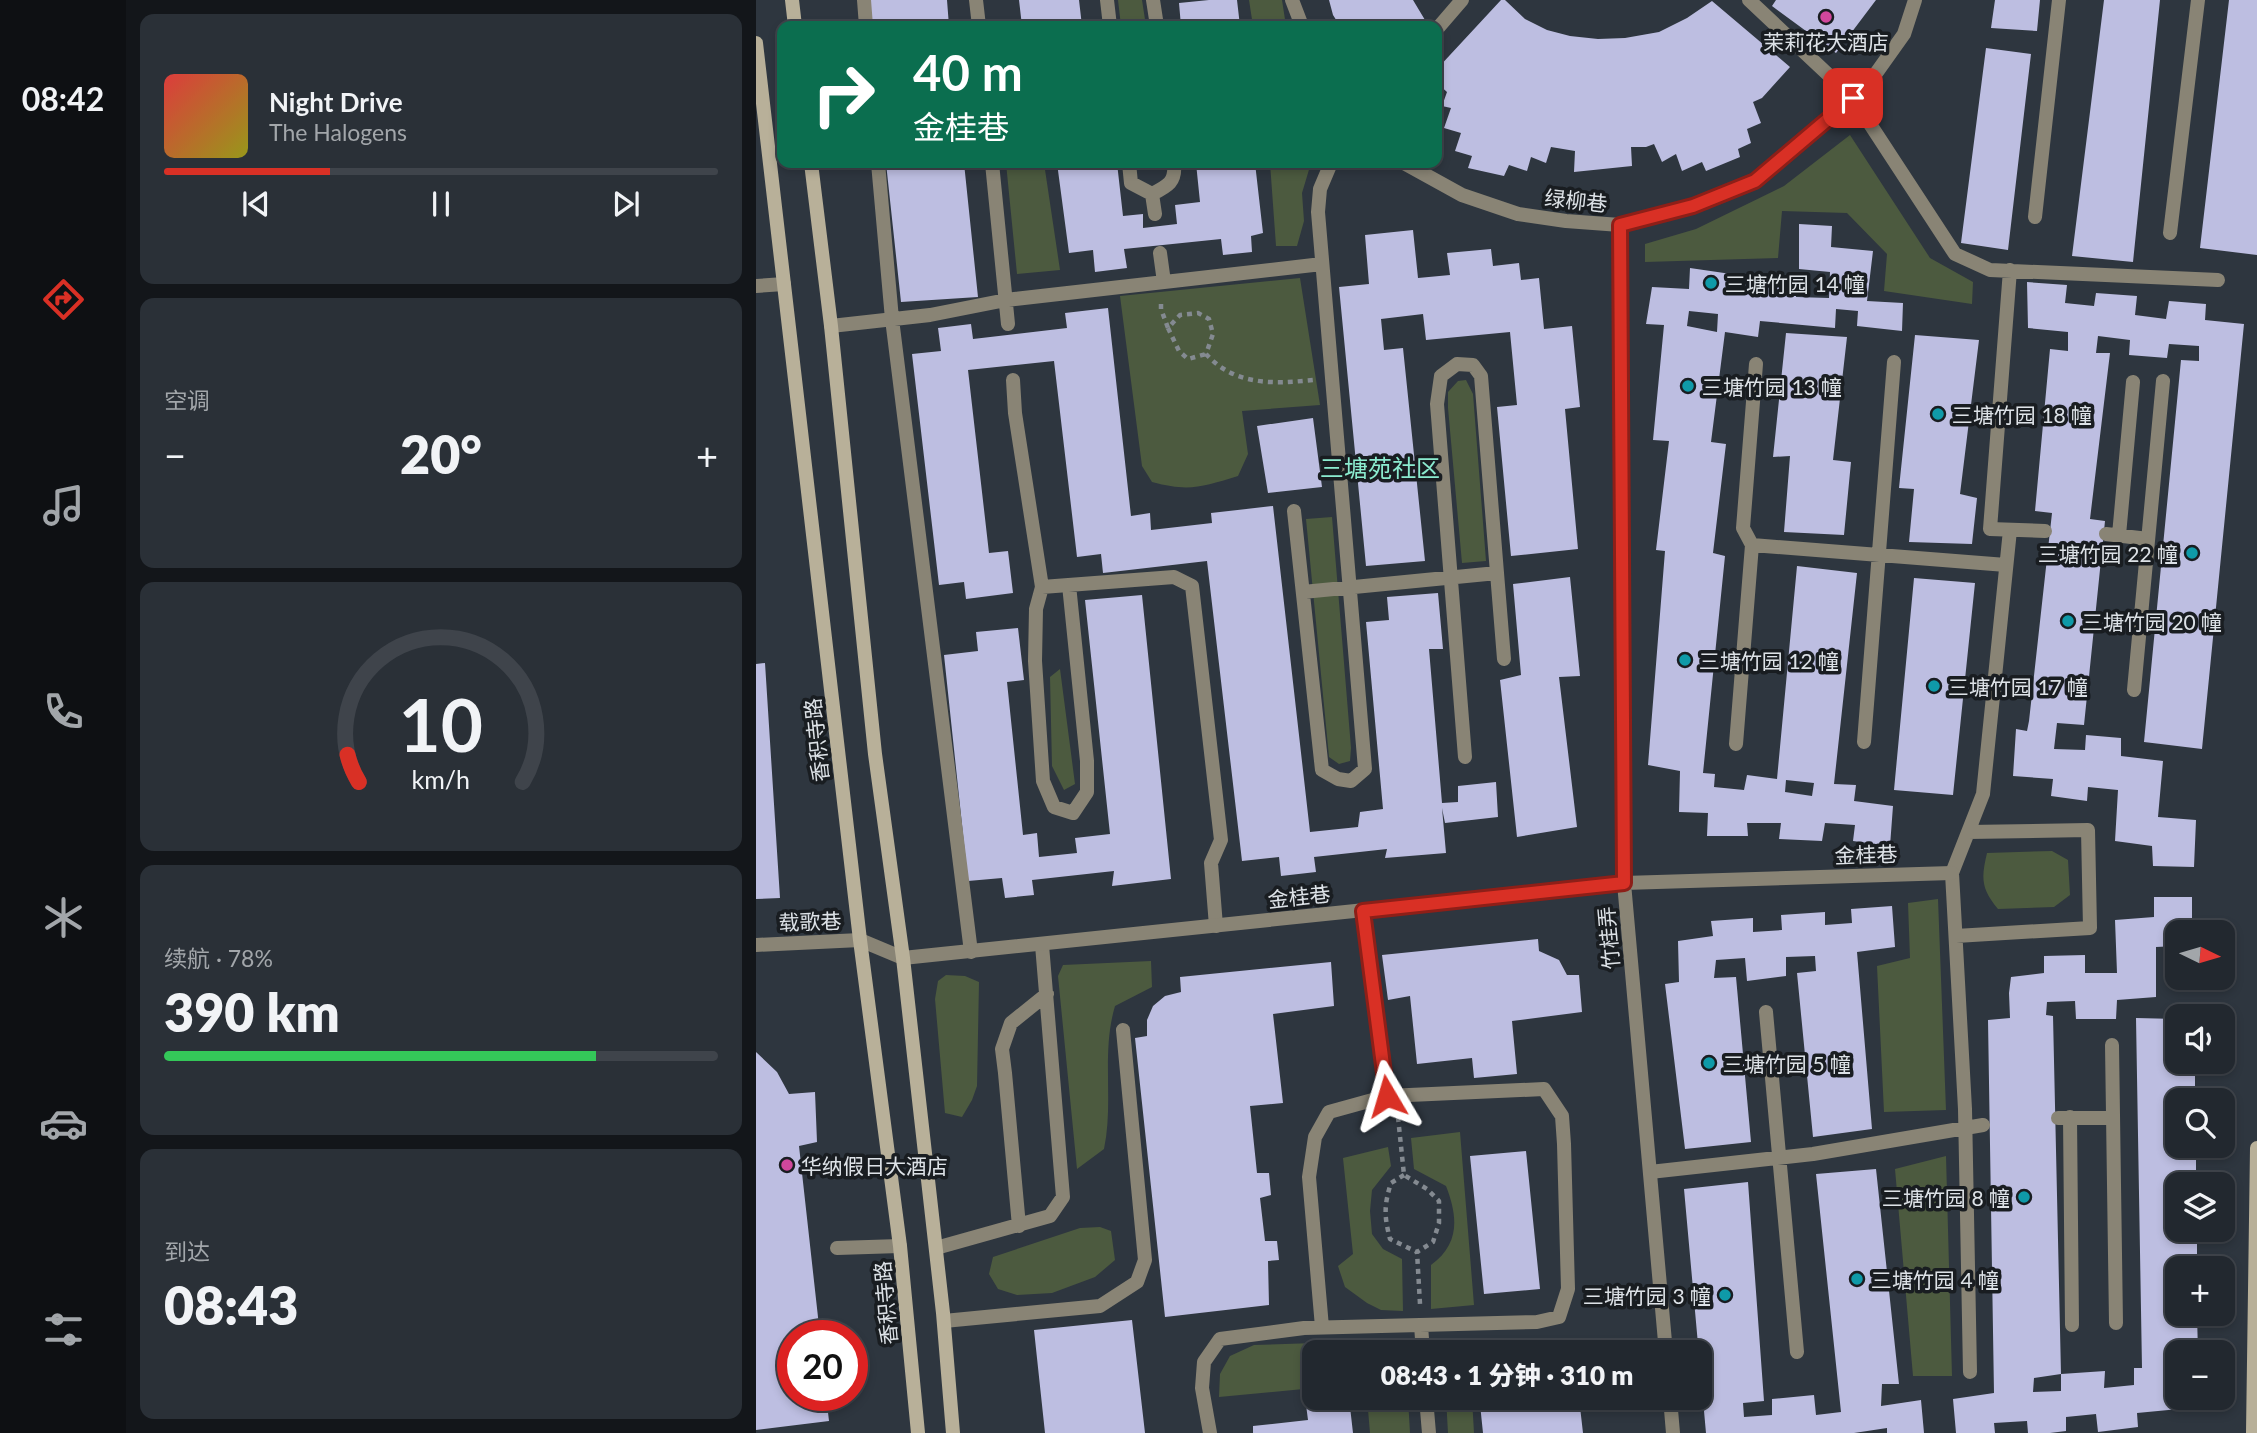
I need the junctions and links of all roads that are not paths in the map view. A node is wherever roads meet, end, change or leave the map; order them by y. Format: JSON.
{"nodes":[{"id":1,"x":792,"y":0,"type":"edge"},
{"id":2,"x":864,"y":0,"type":"edge"},
{"id":3,"x":976,"y":0,"type":"edge"},
{"id":4,"x":1107,"y":0,"type":"edge"},
{"id":5,"x":1153,"y":0,"type":"edge"},
{"id":6,"x":1292,"y":0,"type":"edge"},
{"id":7,"x":1462,"y":0,"type":"edge"},
{"id":8,"x":1749,"y":0,"type":"edge"},
{"id":9,"x":1915,"y":0,"type":"edge"},
{"id":10,"x":2059,"y":0,"type":"edge"},
{"id":11,"x":2197,"y":0,"type":"edge"},
{"id":12,"x":794,"y":21,"type":"edge"},
{"id":13,"x":866,"y":21,"type":"edge"},
{"id":14,"x":978,"y":21,"type":"edge"},
{"id":15,"x":1109,"y":21,"type":"edge"},
{"id":16,"x":1156,"y":21,"type":"edge"},
{"id":17,"x":1301,"y":21,"type":"edge"},
{"id":18,"x":1442,"y":23,"type":"edge"},
{"id":19,"x":756,"y":43,"type":"edge"},
{"id":20,"x":1853,"y":98,"type":"junction"},
{"id":21,"x":812,"y":168,"type":"edge"},
{"id":22,"x":878,"y":168,"type":"edge"},
{"id":23,"x":993,"y":168,"type":"edge"},
{"id":24,"x":1130,"y":168,"type":"edge"},
{"id":25,"x":1174,"y":168,"type":"edge"},
{"id":26,"x":1329,"y":168,"type":"edge"},
{"id":27,"x":1413,"y":168,"type":"edge"},
{"id":28,"x":1152,"y":194,"type":"junction"},
{"id":29,"x":1155,"y":214,"type":"dead end"},
{"id":30,"x":2035,"y":217,"type":"dead end"},
{"id":31,"x":1620,"y":225,"type":"junction"},
{"id":32,"x":2171,"y":233,"type":"dead end"},
{"id":33,"x":1160,"y":253,"type":"dead end"},
{"id":34,"x":1322,"y":264,"type":"junction"},
{"id":35,"x":2010,"y":271,"type":"junction"},
{"id":36,"x":2218,"y":280,"type":"dead end"},
{"id":37,"x":1164,"y":282,"type":"junction"},
{"id":38,"x":784,"y":284,"type":"junction"},
{"id":39,"x":756,"y":286,"type":"edge"},
{"id":40,"x":1006,"y":300,"type":"junction"},
{"id":41,"x":892,"y":319,"type":"junction"},
{"id":42,"x":1008,"y":324,"type":"dead end"},
{"id":43,"x":831,"y":326,"type":"junction"},
{"id":44,"x":1894,"y":362,"type":"dead end"},
{"id":45,"x":1756,"y":364,"type":"dead end"},
{"id":46,"x":1013,"y":380,"type":"dead end"},
{"id":47,"x":2163,"y":381,"type":"dead end"},
{"id":48,"x":2133,"y":382,"type":"dead end"},
{"id":49,"x":1294,"y":512,"type":"dead end"},
{"id":50,"x":2010,"y":530,"type":"junction"},
{"id":51,"x":2045,"y":531,"type":"dead end"},
{"id":52,"x":2148,"y":539,"type":"junction"},
{"id":53,"x":1752,"y":545,"type":"junction"},
{"id":54,"x":1879,"y":554,"type":"junction"},
{"id":55,"x":2006,"y":565,"type":"junction"},
{"id":56,"x":1497,"y":573,"type":"junction"},
{"id":57,"x":1451,"y":577,"type":"junction"},
{"id":58,"x":1069,"y":585,"type":"junction"},
{"id":59,"x":1042,"y":587,"type":"junction"},
{"id":60,"x":1349,"y":587,"type":"junction"},
{"id":61,"x":1303,"y":592,"type":"junction"},
{"id":62,"x":1504,"y":659,"type":"dead end"},
{"id":63,"x":2134,"y":690,"type":"dead end"},
{"id":64,"x":1864,"y":742,"type":"dead end"},
{"id":65,"x":1736,"y":744,"type":"dead end"},
{"id":66,"x":1465,"y":757,"type":"dead end"},
{"id":67,"x":1968,"y":832,"type":"junction"},
{"id":68,"x":1952,"y":873,"type":"junction"},
{"id":69,"x":1624,"y":883,"type":"junction"},
{"id":70,"x":1363,"y":911,"type":"junction"},
{"id":71,"x":1216,"y":926,"type":"junction"},
{"id":72,"x":1955,"y":936,"type":"junction"},
{"id":73,"x":860,"y":940,"type":"junction"},
{"id":74,"x":756,"y":944,"type":"edge"},
{"id":75,"x":1042,"y":945,"type":"junction"},
{"id":76,"x":971,"y":952,"type":"junction"},
{"id":77,"x":903,"y":958,"type":"junction"},
{"id":78,"x":1047,"y":993,"type":"junction"},
{"id":79,"x":1766,"y":1012,"type":"dead end"},
{"id":80,"x":1123,"y":1030,"type":"dead end"},
{"id":81,"x":2112,"y":1045,"type":"dead end"},
{"id":82,"x":1391,"y":1095,"type":"junction"},
{"id":83,"x":2113,"y":1118,"type":"junction"},
{"id":84,"x":1983,"y":1125,"type":"dead end"},
{"id":85,"x":1965,"y":1127,"type":"junction"},
{"id":86,"x":2257,"y":1148,"type":"edge"},
{"id":87,"x":1780,"y":1158,"type":"junction"},
{"id":88,"x":1650,"y":1172,"type":"junction"},
{"id":89,"x":1019,"y":1226,"type":"junction"},
{"id":90,"x":900,"y":1246,"type":"junction"},
{"id":91,"x":837,"y":1248,"type":"dead end"},
{"id":92,"x":936,"y":1248,"type":"junction"},
{"id":93,"x":944,"y":1321,"type":"junction"},
{"id":94,"x":2116,"y":1323,"type":"dead end"},
{"id":95,"x":1420,"y":1325,"type":"junction"},
{"id":96,"x":2073,"y":1325,"type":"dead end"},
{"id":97,"x":1322,"y":1328,"type":"junction"},
{"id":98,"x":1422,"y":1340,"type":"edge"},
{"id":99,"x":1665,"y":1340,"type":"edge"},
{"id":100,"x":1797,"y":1352,"type":"dead end"},
{"id":101,"x":1970,"y":1372,"type":"dead end"},
{"id":102,"x":1427,"y":1410,"type":"edge"},
{"id":103,"x":1671,"y":1410,"type":"edge"},
{"id":104,"x":918,"y":1433,"type":"edge"},
{"id":105,"x":953,"y":1433,"type":"edge"},
{"id":106,"x":1210,"y":1433,"type":"edge"},
{"id":107,"x":1429,"y":1433,"type":"edge"},
{"id":108,"x":1673,"y":1433,"type":"edge"},
{"id":109,"x":2253,"y":1433,"type":"edge"}],
"edges":[{"from":1,"to":12,"type":"main road"},
{"from":2,"to":13,"type":"street"},
{"from":3,"to":14,"type":"street"},
{"from":4,"to":15,"type":"street"},
{"from":5,"to":16,"type":"street"},
{"from":6,"to":17,"type":"street"},
{"from":7,"to":18,"type":"street"},
{"from":8,"to":20,"type":"street"},
{"from":9,"to":20,"type":"street","name":"绿柳巷"},
{"from":10,"to":30,"type":"street"},
{"from":11,"to":32,"type":"street"},
{"from":19,"to":38,"type":"main road","name":"香积寺路"},
{"from":20,"to":31,"type":"street","name":"绿柳巷"},
{"from":20,"to":35,"type":"street"},
{"from":21,"to":43,"type":"main road"},
{"from":22,"to":41,"type":"street"},
{"from":23,"to":40,"type":"street"},
{"from":24,"to":28,"type":"street"},
{"from":25,"to":28,"type":"street"},
{"from":26,"to":34,"type":"street"},
{"from":27,"to":31,"type":"street","name":"绿柳巷"},
{"from":28,"to":29,"type":"street"},
{"from":31,"to":69,"type":"street","name":"竹桂弄"},
{"from":33,"to":37,"type":"street"},
{"from":34,"to":37,"type":"street"},
{"from":34,"to":60,"type":"street"},
{"from":35,"to":36,"type":"street"},
{"from":35,"to":50,"type":"street"},
{"from":37,"to":40,"type":"street"},
{"from":38,"to":39,"type":"street"},
{"from":38,"to":73,"type":"main road","name":"香积寺路"},
{"from":40,"to":41,"type":"street"},
{"from":40,"to":42,"type":"street"},
{"from":41,"to":43,"type":"street"},
{"from":41,"to":76,"type":"street"},
{"from":43,"to":77,"type":"main road"},
{"from":44,"to":54,"type":"street"},
{"from":45,"to":53,"type":"street"},
{"from":46,"to":59,"type":"street"},
{"from":47,"to":52,"type":"street"},
{"from":48,"to":52,"type":"street"},
{"from":49,"to":61,"type":"street"},
{"from":50,"to":51,"type":"street"},
{"from":50,"to":55,"type":"street"},
{"from":52,"to":63,"type":"street"},
{"from":53,"to":54,"type":"street"},
{"from":53,"to":65,"type":"street"},
{"from":54,"to":55,"type":"street"},
{"from":54,"to":64,"type":"street"},
{"from":55,"to":67,"type":"street"},
{"from":56,"to":57,"type":"street"},
{"from":56,"to":57,"type":"street"},
{"from":56,"to":62,"type":"street"},
{"from":57,"to":60,"type":"street"},
{"from":57,"to":66,"type":"street"},
{"from":58,"to":59,"type":"street"},
{"from":58,"to":59,"type":"street"},
{"from":58,"to":71,"type":"street"},
{"from":60,"to":61,"type":"street"},
{"from":60,"to":61,"type":"street"},
{"from":67,"to":68,"type":"street"},
{"from":67,"to":72,"type":"street"},
{"from":68,"to":69,"type":"street","name":"金桂巷"},
{"from":68,"to":72,"type":"street"},
{"from":69,"to":70,"type":"street","name":"金桂巷"},
{"from":69,"to":88,"type":"street","name":"竹桂弄"},
{"from":70,"to":71,"type":"street","name":"金桂巷"},
{"from":70,"to":82,"type":"street"},
{"from":71,"to":75,"type":"street","name":"金桂巷"},
{"from":72,"to":85,"type":"street"},
{"from":73,"to":74,"type":"street","name":"载歌巷"},
{"from":73,"to":77,"type":"street","name":"载歌巷"},
{"from":73,"to":90,"type":"main road","name":"香积寺路"},
{"from":75,"to":76,"type":"street","name":"金桂巷"},
{"from":75,"to":78,"type":"street"},
{"from":76,"to":77,"type":"street","name":"金桂巷"},
{"from":77,"to":92,"type":"main road"},
{"from":78,"to":89,"type":"street"},
{"from":78,"to":89,"type":"street"},
{"from":79,"to":87,"type":"street"},
{"from":80,"to":93,"type":"street"},
{"from":81,"to":83,"type":"street"},
{"from":82,"to":95,"type":"street"},
{"from":82,"to":97,"type":"street"},
{"from":83,"to":94,"type":"street"},
{"from":83,"to":96,"type":"street"},
{"from":84,"to":85,"type":"street"},
{"from":85,"to":87,"type":"street"},
{"from":85,"to":101,"type":"street"},
{"from":86,"to":109,"type":"main road"},
{"from":87,"to":88,"type":"street"},
{"from":87,"to":100,"type":"street"},
{"from":88,"to":99,"type":"street","name":"竹桂弄"},
{"from":89,"to":92,"type":"street"},
{"from":90,"to":91,"type":"street"},
{"from":90,"to":104,"type":"main road","name":"香积寺路"},
{"from":92,"to":93,"type":"main road"},
{"from":93,"to":105,"type":"main road"},
{"from":95,"to":97,"type":"street"},
{"from":95,"to":98,"type":"street"},
{"from":97,"to":106,"type":"street"},
{"from":102,"to":107,"type":"street"},
{"from":103,"to":108,"type":"street"}]}
